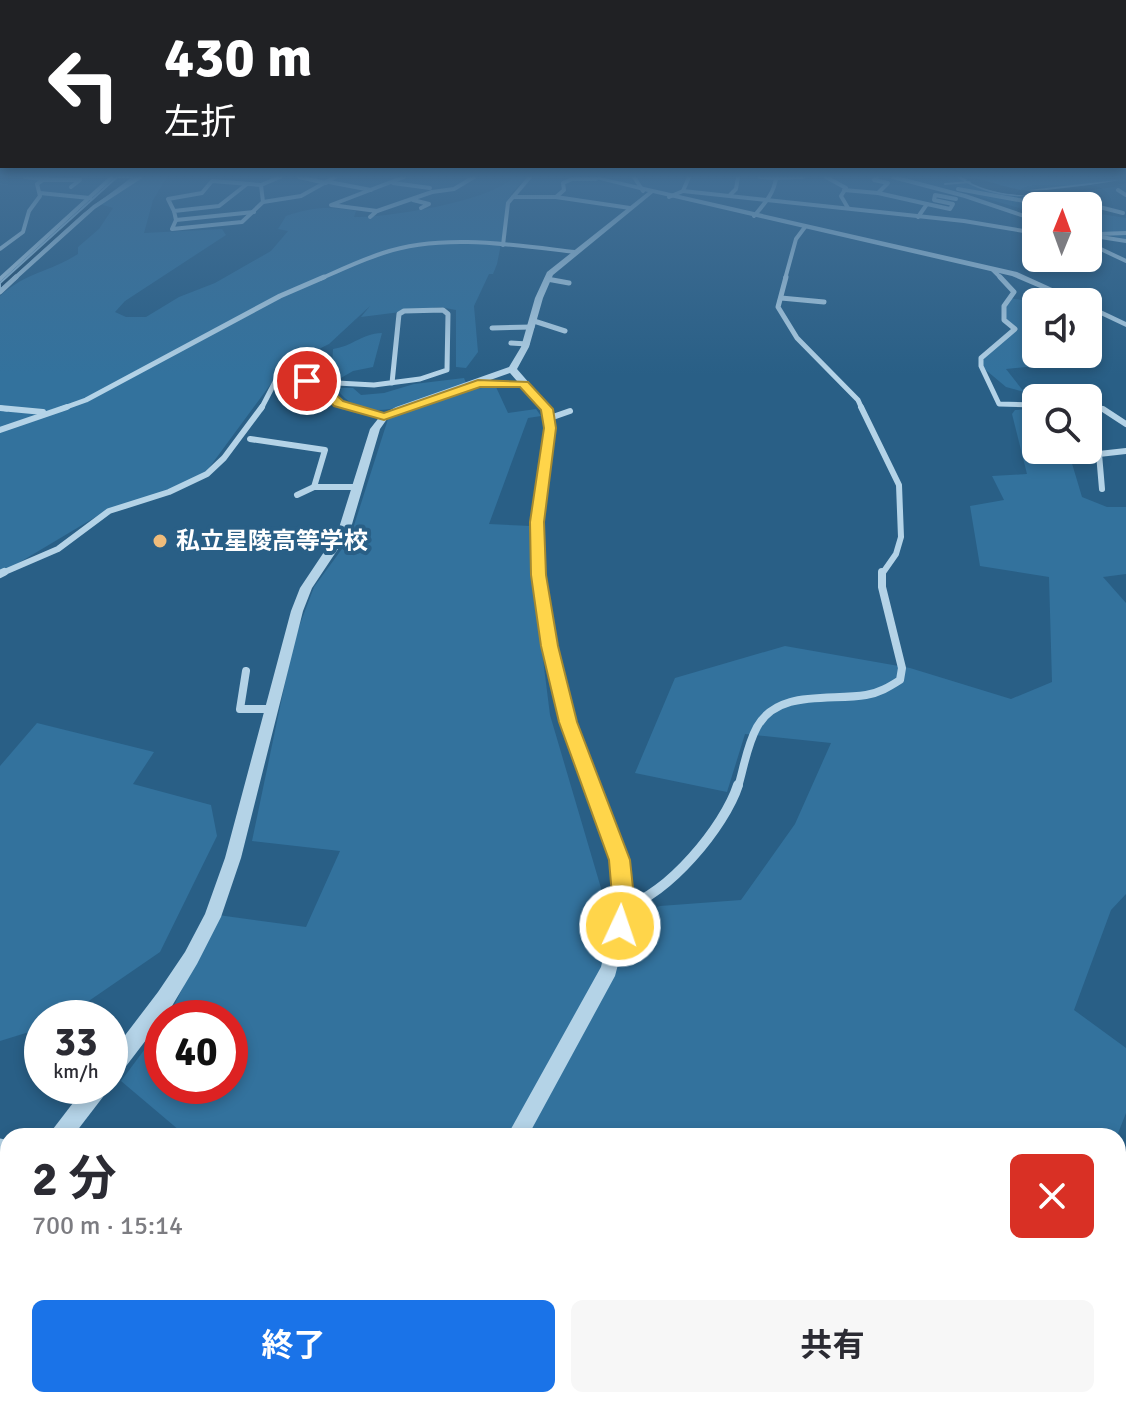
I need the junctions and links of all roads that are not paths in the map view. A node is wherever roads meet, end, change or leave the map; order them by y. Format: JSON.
{"nodes":[{"id":1,"x":40,"y":243,"type":"edge"},
{"id":2,"x":55,"y":243,"type":"edge"},
{"id":3,"x":587,"y":243,"type":"edge"},
{"id":4,"x":795,"y":243,"type":"edge"},
{"id":5,"x":874,"y":243,"type":"edge"},
{"id":6,"x":503,"y":245,"type":"joint"},
{"id":7,"x":1102,"y":250,"type":"edge"},
{"id":8,"x":575,"y":252,"type":"junction"},
{"id":9,"x":1126,"y":261,"type":"edge"},
{"id":10,"x":993,"y":270,"type":"junction"},
{"id":11,"x":0,"y":279,"type":"edge"},
{"id":12,"x":547,"y":279,"type":"junction"},
{"id":13,"x":569,"y":283,"type":"dead end"},
{"id":14,"x":1048,"y":288,"type":"edge"},
{"id":15,"x":0,"y":292,"type":"edge"},
{"id":16,"x":781,"y":298,"type":"junction"},
{"id":17,"x":824,"y":302,"type":"dead end"},
{"id":18,"x":1102,"y":313,"type":"edge"},
{"id":19,"x":533,"y":324,"type":"junction"},
{"id":20,"x":1126,"y":325,"type":"edge"},
{"id":21,"x":492,"y":328,"type":"dead end"},
{"id":22,"x":565,"y":331,"type":"dead end"},
{"id":23,"x":511,"y":343,"type":"dead end"},
{"id":24,"x":527,"y":344,"type":"junction"},
{"id":25,"x":512,"y":369,"type":"junction"},
{"id":26,"x":392,"y":383,"type":"junction"},
{"id":27,"x":478,"y":384,"type":"junction"},
{"id":28,"x":523,"y":384,"type":"junction"},
{"id":29,"x":328,"y":385,"type":"junction"},
{"id":30,"x":1022,"y":405,"type":"edge"},
{"id":31,"x":0,"y":408,"type":"edge"},
{"id":32,"x":1102,"y":409,"type":"edge"},
{"id":33,"x":570,"y":411,"type":"dead end"},
{"id":34,"x":49,"y":413,"type":"junction"},
{"id":35,"x":384,"y":417,"type":"junction"},
{"id":36,"x":550,"y":418,"type":"junction"},
{"id":37,"x":1126,"y":424,"type":"edge"},
{"id":38,"x":0,"y":430,"type":"edge"},
{"id":39,"x":250,"y":439,"type":"dead end"},
{"id":40,"x":1126,"y":451,"type":"edge"},
{"id":41,"x":314,"y":487,"type":"junction"},
{"id":42,"x":358,"y":487,"type":"junction"},
{"id":43,"x":1102,"y":489,"type":"dead end"},
{"id":44,"x":297,"y":495,"type":"dead end"},
{"id":45,"x":0,"y":574,"type":"edge"},
{"id":46,"x":246,"y":671,"type":"dead end"},
{"id":47,"x":270,"y":709,"type":"junction"},
{"id":48,"x":624,"y":907,"type":"junction"},
{"id":49,"x":128,"y":1047,"type":"edge"},
{"id":50,"x":85,"y":1104,"type":"edge"},
{"id":51,"x":66,"y":1128,"type":"edge"},
{"id":52,"x":521,"y":1128,"type":"edge"}],
"edges":[{"from":1,"to":11,"type":"street"},
{"from":2,"to":15,"type":"street"},
{"from":3,"to":8,"type":"street"},
{"from":4,"to":16,"type":"street"},
{"from":5,"to":10,"type":"street"},
{"from":6,"to":8,"type":"street"},
{"from":6,"to":34,"type":"street"},
{"from":7,"to":9,"type":"street"},
{"from":8,"to":12,"type":"street"},
{"from":10,"to":14,"type":"street"},
{"from":10,"to":30,"type":"street"},
{"from":12,"to":13,"type":"street"},
{"from":12,"to":19,"type":"street"},
{"from":16,"to":17,"type":"street"},
{"from":16,"to":48,"type":"street"},
{"from":18,"to":20,"type":"street"},
{"from":19,"to":21,"type":"street"},
{"from":19,"to":22,"type":"street"},
{"from":19,"to":24,"type":"street"},
{"from":23,"to":24,"type":"street"},
{"from":24,"to":25,"type":"street"},
{"from":25,"to":27,"type":"street"},
{"from":25,"to":28,"type":"street"},
{"from":26,"to":26,"type":"street"},
{"from":26,"to":29,"type":"street"},
{"from":27,"to":28,"type":"street"},
{"from":27,"to":35,"type":"street"},
{"from":28,"to":36,"type":"street"},
{"from":29,"to":35,"type":"street"},
{"from":29,"to":45,"type":"street"},
{"from":31,"to":34,"type":"street"},
{"from":32,"to":37,"type":"street"},
{"from":33,"to":36,"type":"street"},
{"from":34,"to":38,"type":"street"},
{"from":35,"to":42,"type":"street"},
{"from":36,"to":48,"type":"street"},
{"from":39,"to":41,"type":"street"},
{"from":40,"to":43,"type":"street"},
{"from":41,"to":42,"type":"street"},
{"from":41,"to":44,"type":"street"},
{"from":42,"to":47,"type":"street"},
{"from":46,"to":47,"type":"street"},
{"from":47,"to":49,"type":"street"},
{"from":48,"to":52,"type":"street"},
{"from":50,"to":51,"type":"street"}]}
